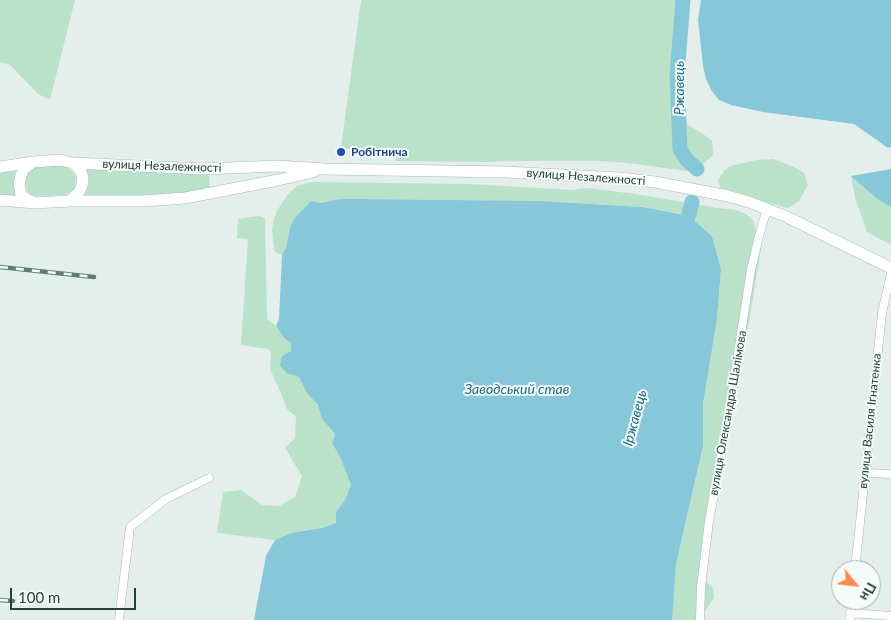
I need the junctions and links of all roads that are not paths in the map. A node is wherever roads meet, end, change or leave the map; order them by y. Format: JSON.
{"nodes":[{"id":1,"x":34,"y":162,"type":"junction"},
{"id":2,"x":73,"y":163,"type":"junction"},
{"id":3,"x":0,"y":167,"type":"edge"},
{"id":4,"x":324,"y":169,"type":"junction"},
{"id":5,"x":0,"y":200,"type":"edge"},
{"id":6,"x":70,"y":201,"type":"junction"},
{"id":7,"x":34,"y":203,"type":"junction"},
{"id":8,"x":768,"y":209,"type":"junction"},
{"id":9,"x":891,"y":268,"type":"edge"},
{"id":10,"x":891,"y":274,"type":"edge"},
{"id":11,"x":865,"y":473,"type":"junction"},
{"id":12,"x":891,"y":474,"type":"edge"},
{"id":13,"x":210,"y":478,"type":"dead end"},
{"id":14,"x":856,"y":560,"type":"edge"},
{"id":15,"x":891,"y":616,"type":"edge"},
{"id":16,"x":850,"y":617,"type":"edge"},
{"id":17,"x":119,"y":620,"type":"edge"},
{"id":18,"x":700,"y":620,"type":"edge"}],
"edges":[{"from":1,"to":2,"type":"main road","name":"вулиця Незалежності"},
{"from":1,"to":3,"type":"main road","name":"вулиця Незалежності"},
{"from":1,"to":7,"type":"main road"},
{"from":2,"to":4,"type":"main road","name":"вулиця Незалежності"},
{"from":2,"to":6,"type":"main road"},
{"from":4,"to":6,"type":"main road","name":"вулиця Незалежності"},
{"from":4,"to":8,"type":"main road","name":"вулиця Незалежності"},
{"from":5,"to":7,"type":"main road","name":"вулиця Незалежності"},
{"from":6,"to":7,"type":"main road","name":"вулиця Незалежності"},
{"from":8,"to":9,"type":"main road","name":"вулиця Незалежності"},
{"from":8,"to":18,"type":"street","name":"вулиця Олександра Шалімова"},
{"from":10,"to":11,"type":"street","name":"вулиця Василя Ігнатенка"},
{"from":11,"to":12,"type":"street"},
{"from":11,"to":14,"type":"street","name":"вулиця Василя Ігнатенка"},
{"from":13,"to":17,"type":"street"},
{"from":15,"to":16,"type":"street"}]}
